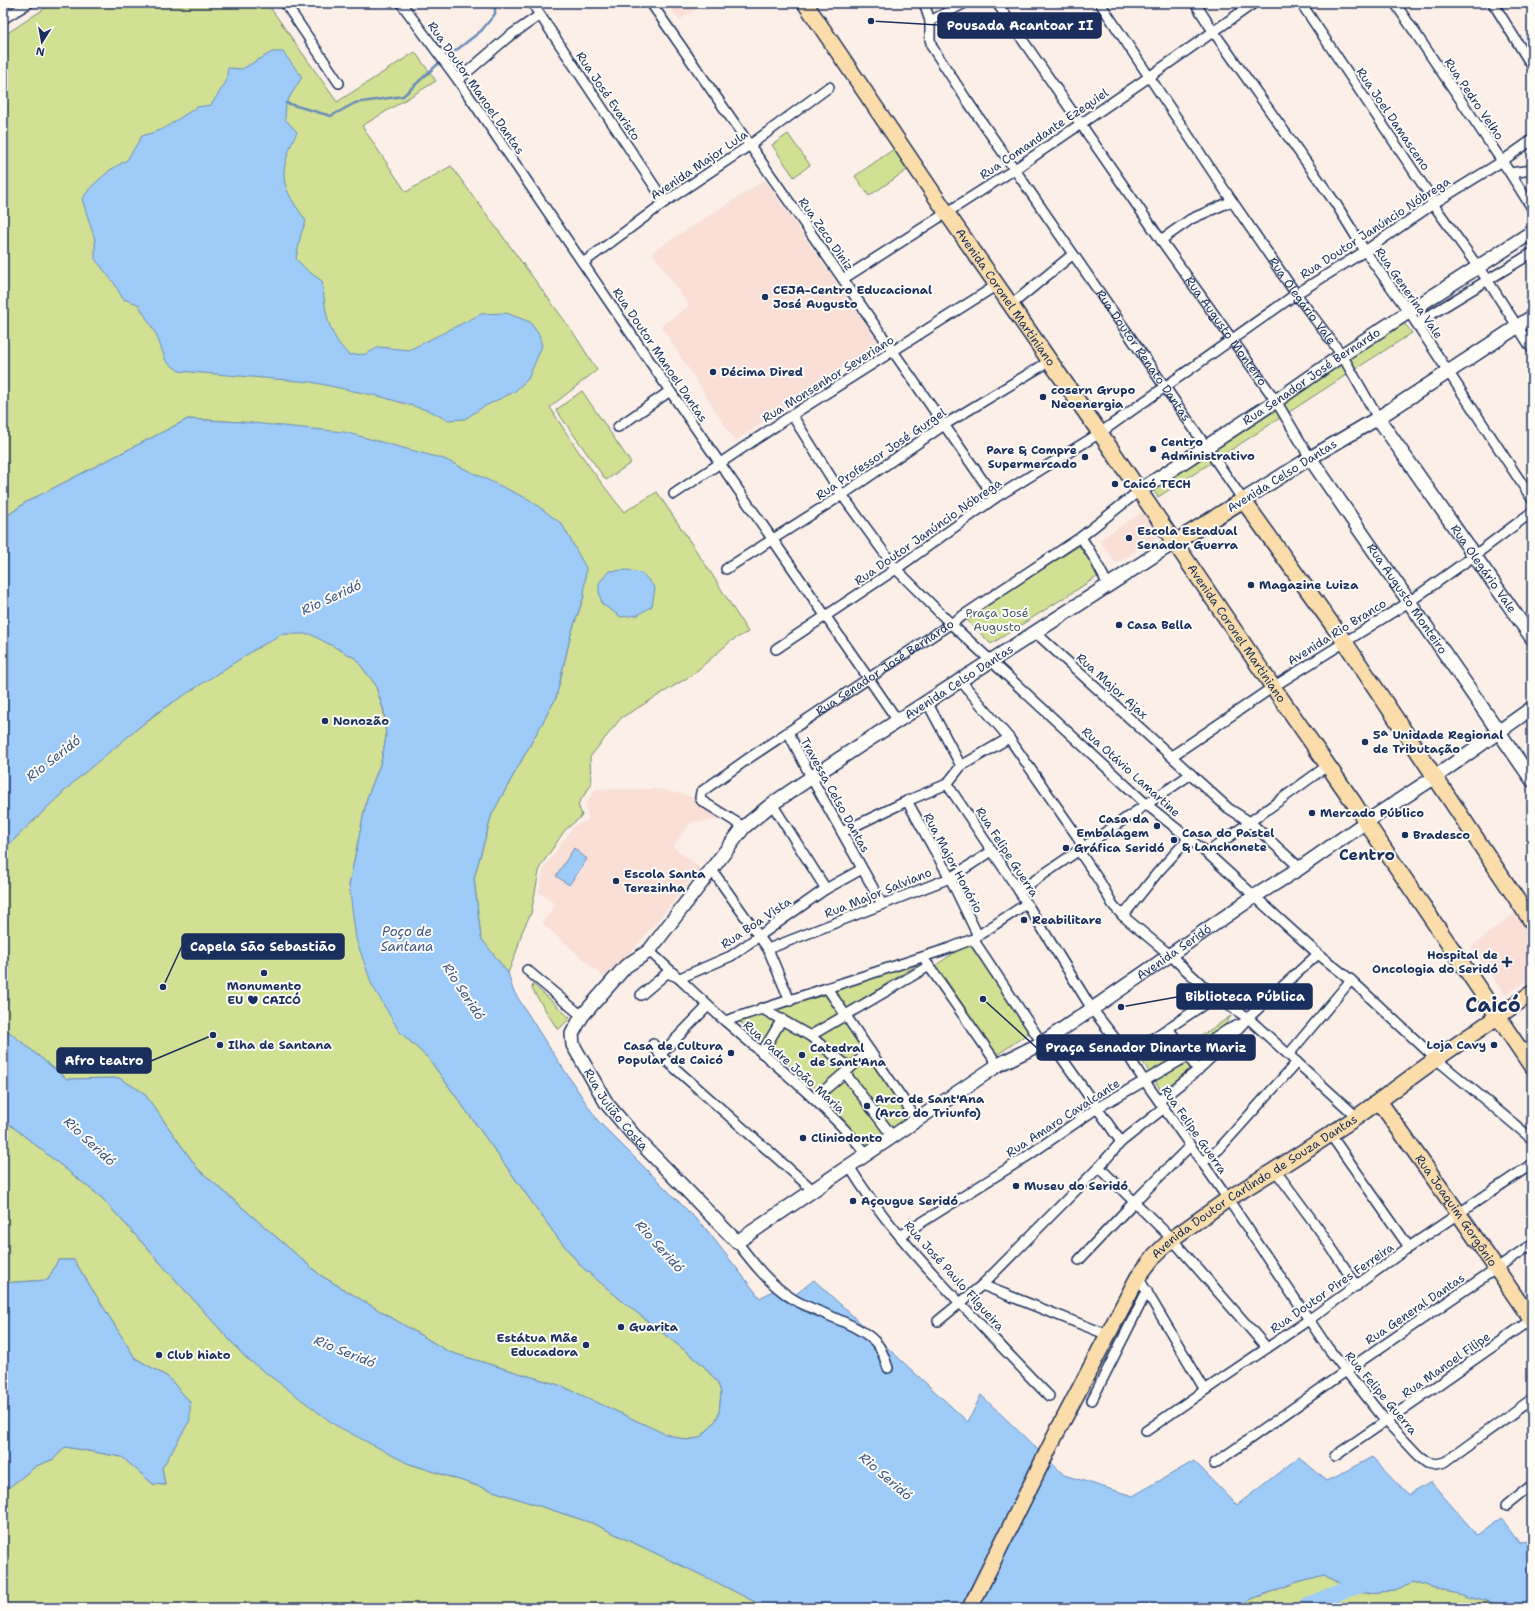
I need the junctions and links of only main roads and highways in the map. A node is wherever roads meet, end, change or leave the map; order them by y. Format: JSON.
{"nodes":[{"id":1,"x":805,"y":3,"type":"edge"},
{"id":2,"x":1532,"y":232,"type":"edge"},
{"id":3,"x":1532,"y":317,"type":"edge"},
{"id":4,"x":1378,"y":418,"type":"junction"},
{"id":5,"x":1310,"y":458,"type":"junction"},
{"id":6,"x":1139,"y":491,"type":"junction"},
{"id":7,"x":1243,"y":500,"type":"junction"},
{"id":8,"x":1174,"y":543,"type":"junction"},
{"id":9,"x":1532,"y":638,"type":"edge"},
{"id":10,"x":1532,"y":708,"type":"edge"},
{"id":11,"x":1499,"y":731,"type":"junction"},
{"id":12,"x":1435,"y":777,"type":"junction"},
{"id":13,"x":1532,"y":780,"type":"edge"},
{"id":14,"x":1366,"y":822,"type":"junction"},
{"id":15,"x":712,"y":870,"type":"joint"},
{"id":16,"x":1532,"y":922,"type":"edge"},
{"id":17,"x":1532,"y":993,"type":"edge"},
{"id":18,"x":1498,"y":1017,"type":"junction"},
{"id":19,"x":1532,"y":1067,"type":"edge"},
{"id":20,"x":1379,"y":1101,"type":"junction"},
{"id":21,"x":737,"y":1242,"type":"joint"},
{"id":22,"x":1532,"y":1320,"type":"edge"},
{"id":23,"x":970,"y":1608,"type":"edge"}],
"edges":[{"from":1,"to":6,"type":"main road","name":"Avenida Coronel Martiniano"},
{"from":2,"to":6,"type":"main road","name":"Rua Senador José Bernardo"},
{"from":3,"to":4,"type":"main road","name":"Avenida Celso Dantas"},
{"from":4,"to":5,"type":"main road","name":"Avenida Celso Dantas"},
{"from":4,"to":9,"type":"main road","name":"Rua Olegário Vale"},
{"from":5,"to":7,"type":"main road","name":"Avenida Celso Dantas"},
{"from":5,"to":11,"type":"main road","name":"Rua Augusto Monteiro"},
{"from":6,"to":8,"type":"main road","name":"Avenida Coronel Martiniano"},
{"from":7,"to":8,"type":"main road","name":"Avenida Celso Dantas"},
{"from":7,"to":12,"type":"main road","name":"Rua Doutor Renato Dantas"},
{"from":8,"to":14,"type":"main road","name":"Avenida Coronel Martiniano"},
{"from":8,"to":15,"type":"main road","name":"Avenida Celso Dantas"},
{"from":10,"to":11,"type":"main road","name":"Avenida Seridó"},
{"from":11,"to":12,"type":"main road","name":"Avenida Seridó"},
{"from":11,"to":13,"type":"main road","name":"Rua Augusto Monteiro"},
{"from":12,"to":14,"type":"main road","name":"Avenida Seridó"},
{"from":12,"to":16,"type":"main road","name":"Rua Doutor Renato Dantas"},
{"from":14,"to":18,"type":"main road","name":"Avenida Coronel Martiniano"},
{"from":14,"to":21,"type":"main road","name":"Avenida Seridó"},
{"from":15,"to":21,"type":"main road","name":"Rua Julião Costa"},
{"from":17,"to":18,"type":"main road","name":"Avenida Doutor Carlindo de Souza Dantas"},
{"from":18,"to":19,"type":"main road","name":"Avenida Coronel Martiniano"},
{"from":18,"to":20,"type":"main road","name":"Avenida Doutor Carlindo de Souza Dantas"},
{"from":20,"to":22,"type":"main road","name":"Rua Joaquim Gorgônio"},
{"from":20,"to":23,"type":"main road","name":"Avenida Doutor Carlindo de Souza Dantas"}]}
